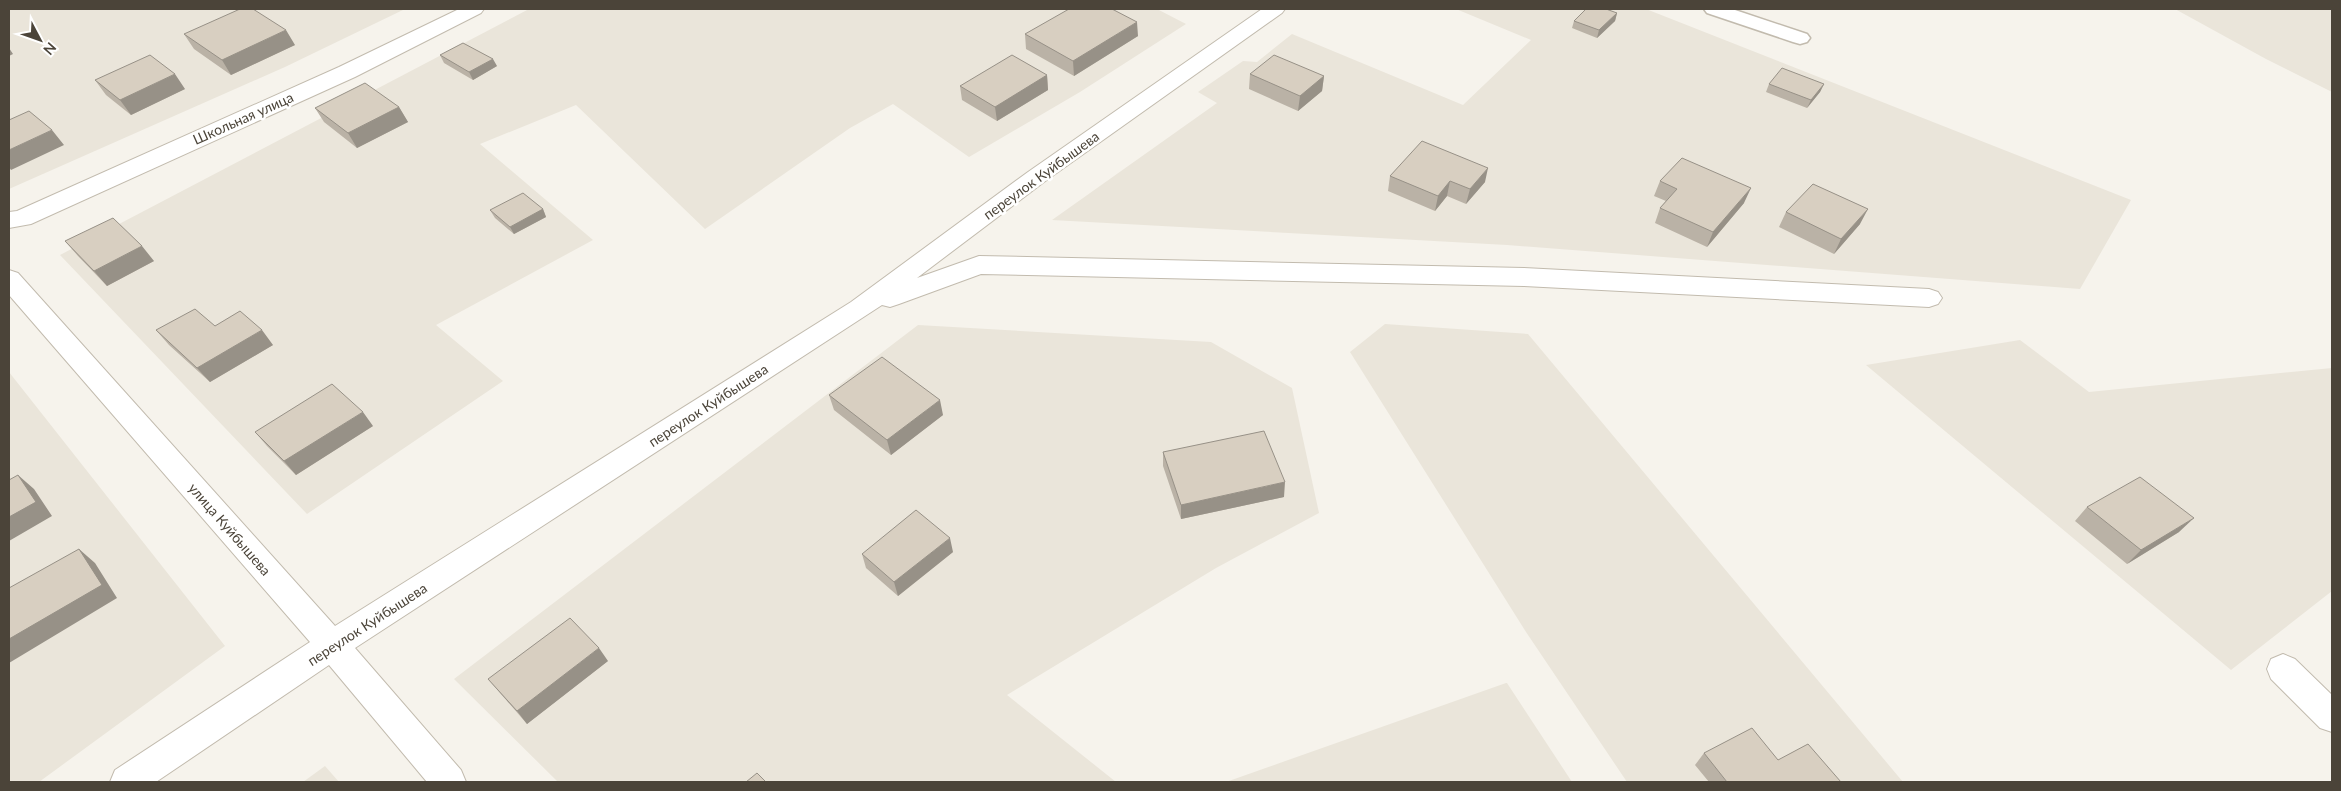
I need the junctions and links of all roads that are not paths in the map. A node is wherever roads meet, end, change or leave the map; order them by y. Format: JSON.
{"nodes":[{"id":1,"x":474,"y":9,"type":"edge"},
{"id":2,"x":1275,"y":9,"type":"edge"},
{"id":3,"x":1714,"y":9,"type":"edge"},
{"id":4,"x":1800,"y":38,"type":"dead end"},
{"id":5,"x":9,"y":220,"type":"edge"},
{"id":6,"x":9,"y":279,"type":"edge"},
{"id":7,"x":1929,"y":298,"type":"dead end"},
{"id":8,"x":860,"y":308,"type":"junction"},
{"id":9,"x":332,"y":645,"type":"junction"},
{"id":10,"x":2283,"y":669,"type":"dead end"},
{"id":11,"x":2332,"y":717,"type":"edge"},
{"id":12,"x":127,"y":782,"type":"edge"},
{"id":13,"x":449,"y":782,"type":"edge"}],
"edges":[{"from":1,"to":5,"type":"street","name":"Школьная улица"},
{"from":2,"to":8,"type":"street","name":"переулок Куйбышева"},
{"from":3,"to":4,"type":"lane"},
{"from":6,"to":9,"type":"street","name":"улица Куйбышева"},
{"from":7,"to":8,"type":"street"},
{"from":8,"to":9,"type":"street","name":"переулок Куйбышева"},
{"from":9,"to":12,"type":"street","name":"переулок Куйбышева"},
{"from":9,"to":13,"type":"street","name":"улица Куйбышева"},
{"from":10,"to":11,"type":"street"}]}
